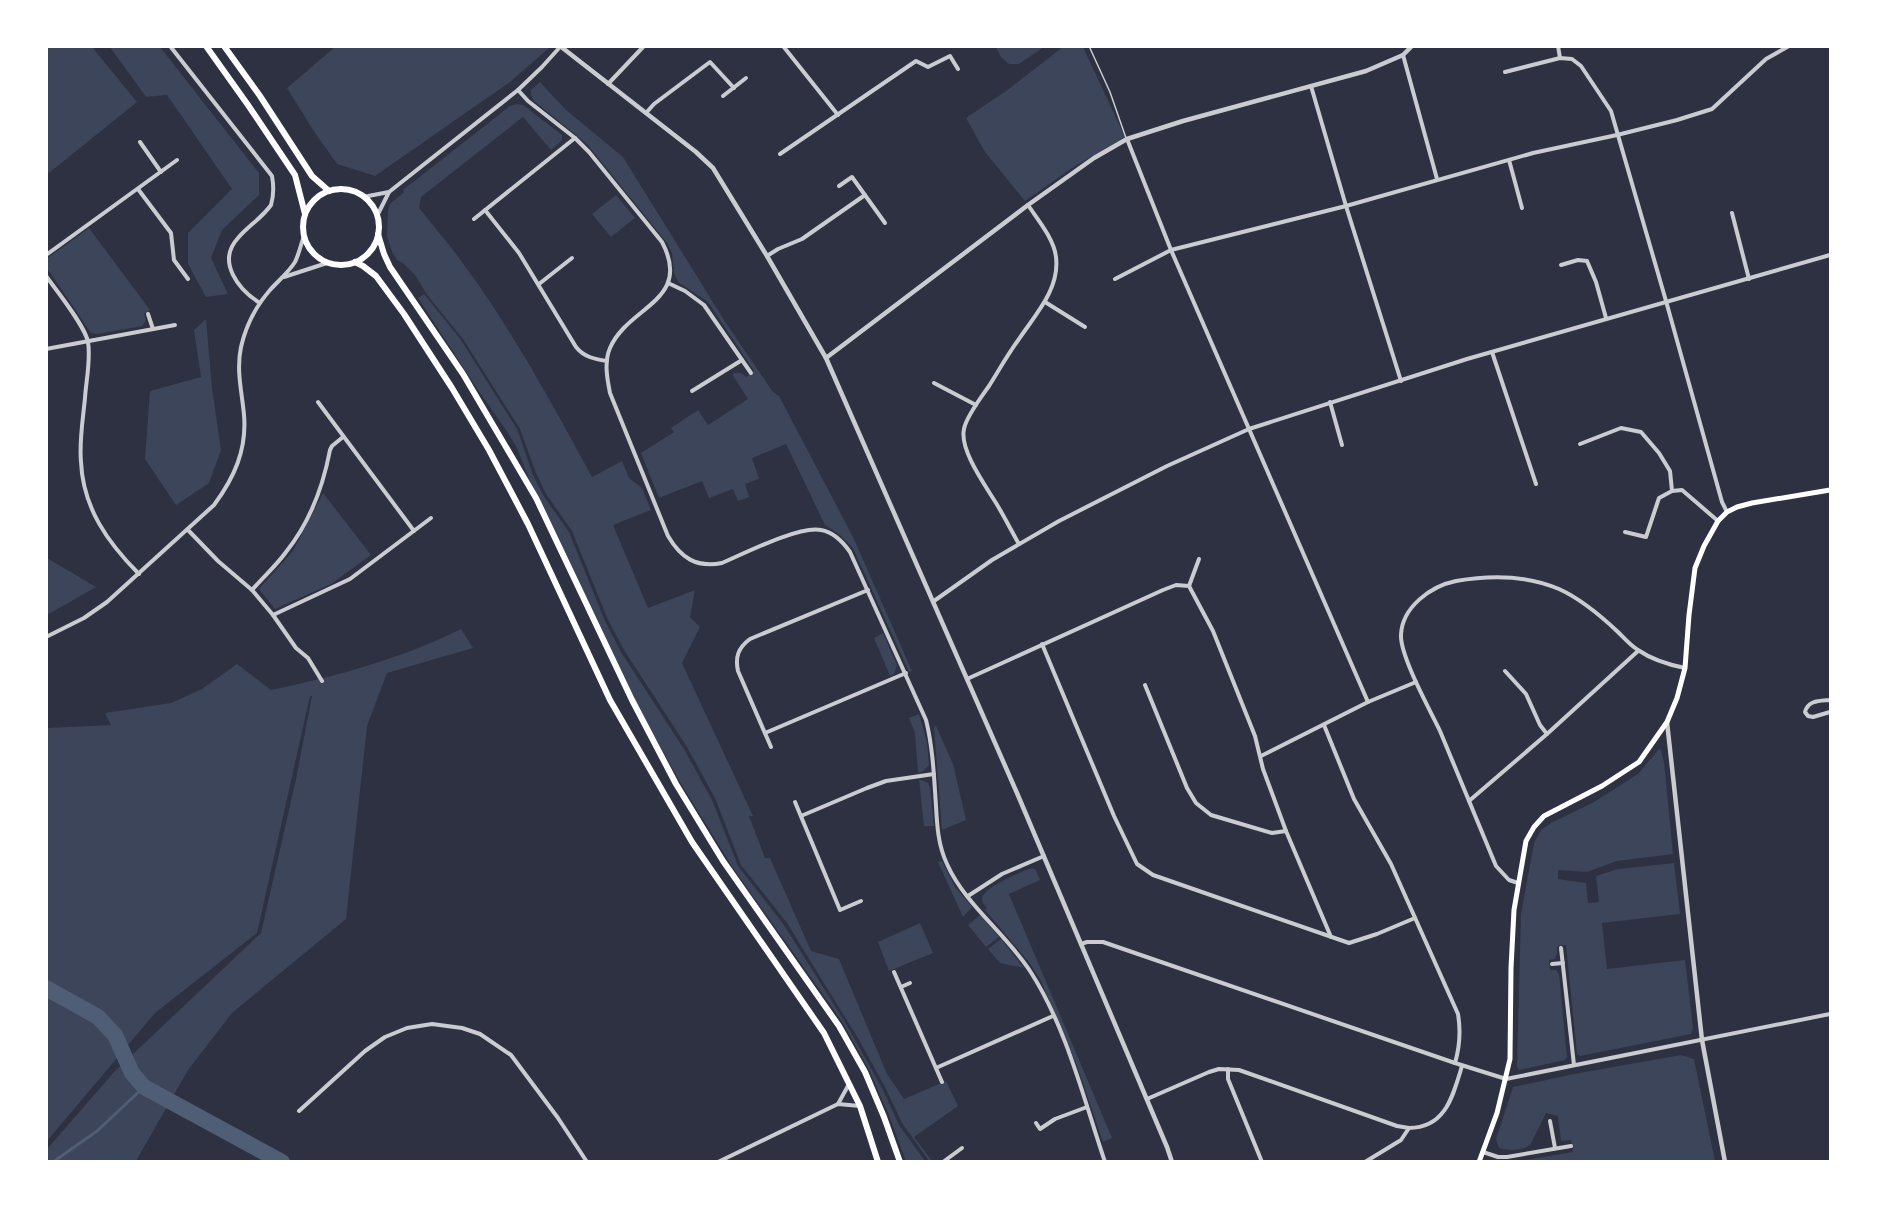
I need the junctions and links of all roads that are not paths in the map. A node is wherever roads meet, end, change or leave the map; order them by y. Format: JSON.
{"nodes":[{"id":1,"x":170,"y":46,"type":"edge"},
{"id":2,"x":206,"y":46,"type":"edge"},
{"id":3,"x":224,"y":46,"type":"edge"},
{"id":4,"x":644,"y":46,"type":"edge"},
{"id":5,"x":783,"y":46,"type":"edge"},
{"id":6,"x":1089,"y":46,"type":"edge"},
{"id":7,"x":1412,"y":46,"type":"edge"},
{"id":8,"x":1558,"y":46,"type":"edge"},
{"id":9,"x":1789,"y":46,"type":"edge"},
{"id":10,"x":560,"y":47,"type":"edge"},
{"id":11,"x":1403,"y":55,"type":"junction"},
{"id":12,"x":1560,"y":58,"type":"junction"},
{"id":13,"x":958,"y":69,"type":"dead end"},
{"id":14,"x":1505,"y":72,"type":"dead end"},
{"id":15,"x":746,"y":78,"type":"dead end"},
{"id":16,"x":608,"y":84,"type":"junction"},
{"id":17,"x":1311,"y":86,"type":"junction"},
{"id":18,"x":734,"y":88,"type":"junction"},
{"id":19,"x":518,"y":90,"type":"junction"},
{"id":20,"x":723,"y":96,"type":"dead end"},
{"id":21,"x":646,"y":112,"type":"junction"},
{"id":22,"x":838,"y":115,"type":"junction"},
{"id":23,"x":1617,"y":135,"type":"junction"},
{"id":24,"x":575,"y":138,"type":"junction"},
{"id":25,"x":1127,"y":139,"type":"junction"},
{"id":26,"x":140,"y":142,"type":"dead end"},
{"id":27,"x":780,"y":154,"type":"dead end"},
{"id":28,"x":177,"y":160,"type":"dead end"},
{"id":29,"x":1509,"y":160,"type":"junction"},
{"id":30,"x":161,"y":172,"type":"junction"},
{"id":31,"x":1437,"y":179,"type":"junction"},
{"id":32,"x":840,"y":186,"type":"dead end"},
{"id":33,"x":138,"y":189,"type":"junction"},
{"id":34,"x":329,"y":191,"type":"junction"},
{"id":35,"x":389,"y":192,"type":"junction"},
{"id":36,"x":865,"y":195,"type":"junction"},
{"id":37,"x":363,"y":197,"type":"junction"},
{"id":38,"x":1028,"y":205,"type":"junction"},
{"id":39,"x":1346,"y":206,"type":"junction"},
{"id":40,"x":1522,"y":208,"type":"dead end"},
{"id":41,"x":485,"y":210,"type":"junction"},
{"id":42,"x":1732,"y":213,"type":"dead end"},
{"id":43,"x":305,"y":214,"type":"junction"},
{"id":44,"x":377,"y":216,"type":"junction"},
{"id":45,"x":474,"y":219,"type":"dead end"},
{"id":46,"x":885,"y":223,"type":"dead end"},
{"id":47,"x":378,"y":234,"type":"junction"},
{"id":48,"x":304,"y":236,"type":"junction"},
{"id":49,"x":1171,"y":250,"type":"junction"},
{"id":50,"x":46,"y":255,"type":"edge"},
{"id":51,"x":1830,"y":255,"type":"edge"},
{"id":52,"x":767,"y":256,"type":"junction"},
{"id":53,"x":572,"y":258,"type":"dead end"},
{"id":54,"x":355,"y":262,"type":"junction"},
{"id":55,"x":327,"y":263,"type":"junction"},
{"id":56,"x":1561,"y":265,"type":"dead end"},
{"id":57,"x":46,"y":276,"type":"edge"},
{"id":58,"x":284,"y":277,"type":"junction"},
{"id":59,"x":188,"y":279,"type":"dead end"},
{"id":60,"x":1115,"y":279,"type":"dead end"},
{"id":61,"x":1749,"y":279,"type":"junction"},
{"id":62,"x":668,"y":283,"type":"junction"},
{"id":63,"x":539,"y":284,"type":"junction"},
{"id":64,"x":1666,"y":301,"type":"junction"},
{"id":65,"x":260,"y":303,"type":"junction"},
{"id":66,"x":1045,"y":303,"type":"junction"},
{"id":67,"x":148,"y":314,"type":"dead end"},
{"id":68,"x":1606,"y":318,"type":"junction"},
{"id":69,"x":175,"y":325,"type":"dead end"},
{"id":70,"x":1085,"y":327,"type":"dead end"},
{"id":71,"x":153,"y":329,"type":"junction"},
{"id":72,"x":88,"y":342,"type":"junction"},
{"id":73,"x":46,"y":349,"type":"edge"},
{"id":74,"x":1492,"y":352,"type":"junction"},
{"id":75,"x":826,"y":358,"type":"junction"},
{"id":76,"x":742,"y":360,"type":"junction"},
{"id":77,"x":607,"y":361,"type":"junction"},
{"id":78,"x":751,"y":373,"type":"dead end"},
{"id":79,"x":1401,"y":381,"type":"junction"},
{"id":80,"x":934,"y":382,"type":"dead end"},
{"id":81,"x":692,"y":391,"type":"dead end"},
{"id":82,"x":318,"y":402,"type":"dead end"},
{"id":83,"x":1330,"y":402,"type":"junction"},
{"id":84,"x":976,"y":405,"type":"junction"},
{"id":85,"x":1249,"y":429,"type":"junction"},
{"id":86,"x":343,"y":436,"type":"junction"},
{"id":87,"x":1580,"y":444,"type":"dead end"},
{"id":88,"x":1342,"y":445,"type":"dead end"},
{"id":89,"x":1536,"y":484,"type":"dead end"},
{"id":90,"x":1830,"y":490,"type":"edge"},
{"id":91,"x":1672,"y":491,"type":"junction"},
{"id":92,"x":1727,"y":512,"type":"junction"},
{"id":93,"x":431,"y":518,"type":"dead end"},
{"id":94,"x":1718,"y":521,"type":"junction"},
{"id":95,"x":188,"y":530,"type":"junction"},
{"id":96,"x":414,"y":531,"type":"junction"},
{"id":97,"x":1625,"y":532,"type":"dead end"},
{"id":98,"x":1019,"y":544,"type":"junction"},
{"id":99,"x":1199,"y":560,"type":"dead end"},
{"id":100,"x":139,"y":574,"type":"junction"},
{"id":101,"x":1189,"y":586,"type":"junction"},
{"id":102,"x":252,"y":590,"type":"junction"},
{"id":103,"x":868,"y":590,"type":"junction"},
{"id":104,"x":934,"y":601,"type":"junction"},
{"id":105,"x":273,"y":615,"type":"junction"},
{"id":106,"x":46,"y":637,"type":"edge"},
{"id":107,"x":1042,"y":644,"type":"junction"},
{"id":108,"x":1638,"y":651,"type":"junction"},
{"id":109,"x":1684,"y":668,"type":"junction"},
{"id":110,"x":1505,"y":671,"type":"dead end"},
{"id":111,"x":906,"y":674,"type":"junction"},
{"id":112,"x":967,"y":679,"type":"junction"},
{"id":113,"x":322,"y":681,"type":"dead end"},
{"id":114,"x":1416,"y":682,"type":"junction"},
{"id":115,"x":1145,"y":685,"type":"dead end"},
{"id":116,"x":1830,"y":700,"type":"edge"},
{"id":117,"x":1368,"y":702,"type":"junction"},
{"id":118,"x":1830,"y":712,"type":"edge"},
{"id":119,"x":1667,"y":722,"type":"junction"},
{"id":120,"x":1324,"y":725,"type":"junction"},
{"id":121,"x":765,"y":733,"type":"junction"},
{"id":122,"x":1547,"y":734,"type":"junction"},
{"id":123,"x":771,"y":747,"type":"dead end"},
{"id":124,"x":1261,"y":756,"type":"junction"},
{"id":125,"x":934,"y":774,"type":"junction"},
{"id":126,"x":1468,"y":801,"type":"junction"},
{"id":127,"x":795,"y":802,"type":"dead end"},
{"id":128,"x":801,"y":816,"type":"junction"},
{"id":129,"x":1286,"y":831,"type":"junction"},
{"id":130,"x":1044,"y":856,"type":"junction"},
{"id":131,"x":1518,"y":883,"type":"junction"},
{"id":132,"x":968,"y":896,"type":"junction"},
{"id":133,"x":861,"y":901,"type":"dead end"},
{"id":134,"x":1415,"y":918,"type":"junction"},
{"id":135,"x":1331,"y":937,"type":"junction"},
{"id":136,"x":1081,"y":944,"type":"junction"},
{"id":137,"x":1562,"y":948,"type":"dead end"},
{"id":138,"x":1563,"y":963,"type":"junction"},
{"id":139,"x":1552,"y":964,"type":"dead end"},
{"id":140,"x":894,"y":972,"type":"dead end"},
{"id":141,"x":910,"y":983,"type":"dead end"},
{"id":142,"x":901,"y":987,"type":"junction"},
{"id":143,"x":1830,"y":1014,"type":"edge"},
{"id":144,"x":1053,"y":1016,"type":"junction"},
{"id":145,"x":1702,"y":1040,"type":"junction"},
{"id":146,"x":1455,"y":1064,"type":"junction"},
{"id":147,"x":1574,"y":1065,"type":"junction"},
{"id":148,"x":1462,"y":1066,"type":"junction"},
{"id":149,"x":936,"y":1068,"type":"junction"},
{"id":150,"x":1228,"y":1069,"type":"junction"},
{"id":151,"x":1506,"y":1079,"type":"junction"},
{"id":152,"x":942,"y":1082,"type":"dead end"},
{"id":153,"x":849,"y":1084,"type":"junction"},
{"id":154,"x":1147,"y":1099,"type":"junction"},
{"id":155,"x":838,"y":1104,"type":"junction"},
{"id":156,"x":860,"y":1106,"type":"junction"},
{"id":157,"x":1087,"y":1107,"type":"junction"},
{"id":158,"x":299,"y":1111,"type":"dead end"},
{"id":159,"x":1550,"y":1121,"type":"dead end"},
{"id":160,"x":1036,"y":1124,"type":"dead end"},
{"id":161,"x":1409,"y":1128,"type":"junction"},
{"id":162,"x":1570,"y":1146,"type":"dead end"},
{"id":163,"x":962,"y":1148,"type":"dead end"},
{"id":164,"x":1555,"y":1149,"type":"junction"},
{"id":165,"x":1483,"y":1152,"type":"junction"},
{"id":166,"x":587,"y":1161,"type":"edge"},
{"id":167,"x":718,"y":1161,"type":"edge"},
{"id":168,"x":878,"y":1161,"type":"edge"},
{"id":169,"x":900,"y":1161,"type":"edge"},
{"id":170,"x":943,"y":1161,"type":"edge"},
{"id":171,"x":1105,"y":1161,"type":"edge"},
{"id":172,"x":1172,"y":1161,"type":"edge"},
{"id":173,"x":1262,"y":1161,"type":"edge"},
{"id":174,"x":1365,"y":1161,"type":"edge"},
{"id":175,"x":1479,"y":1161,"type":"edge"},
{"id":176,"x":1725,"y":1161,"type":"edge"}],
"edges":[{"from":1,"to":65,"type":"street"},
{"from":2,"to":43,"type":"main road"},
{"from":3,"to":34,"type":"main road"},
{"from":4,"to":16,"type":"street"},
{"from":5,"to":22,"type":"street"},
{"from":6,"to":25,"type":"lane"},
{"from":7,"to":11,"type":"street"},
{"from":8,"to":12,"type":"street"},
{"from":9,"to":23,"type":"street"},
{"from":10,"to":16,"type":"street"},
{"from":10,"to":19,"type":"street"},
{"from":11,"to":17,"type":"street"},
{"from":11,"to":31,"type":"street"},
{"from":12,"to":14,"type":"street"},
{"from":12,"to":23,"type":"street"},
{"from":13,"to":22,"type":"street"},
{"from":15,"to":18,"type":"street"},
{"from":16,"to":21,"type":"street"},
{"from":17,"to":25,"type":"street"},
{"from":17,"to":39,"type":"street"},
{"from":18,"to":20,"type":"street"},
{"from":18,"to":21,"type":"street"},
{"from":19,"to":24,"type":"street"},
{"from":19,"to":35,"type":"street"},
{"from":21,"to":52,"type":"street"},
{"from":22,"to":27,"type":"street"},
{"from":23,"to":29,"type":"street"},
{"from":23,"to":64,"type":"street"},
{"from":24,"to":41,"type":"street"},
{"from":24,"to":62,"type":"street"},
{"from":25,"to":38,"type":"street"},
{"from":25,"to":49,"type":"street"},
{"from":26,"to":30,"type":"street"},
{"from":28,"to":30,"type":"street"},
{"from":29,"to":31,"type":"street"},
{"from":29,"to":40,"type":"street"},
{"from":30,"to":33,"type":"street"},
{"from":31,"to":39,"type":"street"},
{"from":32,"to":36,"type":"street"},
{"from":33,"to":50,"type":"street"},
{"from":33,"to":59,"type":"street"},
{"from":34,"to":37,"type":"main road"},
{"from":34,"to":43,"type":"main road"},
{"from":35,"to":37,"type":"street"},
{"from":35,"to":44,"type":"street"},
{"from":36,"to":46,"type":"street"},
{"from":36,"to":52,"type":"street"},
{"from":37,"to":44,"type":"main road"},
{"from":38,"to":66,"type":"street"},
{"from":38,"to":75,"type":"street"},
{"from":39,"to":49,"type":"street"},
{"from":39,"to":79,"type":"street"},
{"from":41,"to":45,"type":"street"},
{"from":41,"to":63,"type":"street"},
{"from":42,"to":61,"type":"street"},
{"from":43,"to":48,"type":"main road"},
{"from":44,"to":47,"type":"main road"},
{"from":47,"to":54,"type":"main road"},
{"from":47,"to":169,"type":"main road"},
{"from":48,"to":55,"type":"main road"},
{"from":48,"to":58,"type":"street"},
{"from":49,"to":60,"type":"street"},
{"from":49,"to":85,"type":"street"},
{"from":51,"to":61,"type":"street"},
{"from":52,"to":75,"type":"street"},
{"from":53,"to":63,"type":"street"},
{"from":54,"to":55,"type":"main road"},
{"from":54,"to":153,"type":"main road"},
{"from":55,"to":58,"type":"street"},
{"from":56,"to":68,"type":"street"},
{"from":57,"to":72,"type":"street"},
{"from":58,"to":65,"type":"street"},
{"from":61,"to":64,"type":"street"},
{"from":62,"to":76,"type":"street"},
{"from":62,"to":77,"type":"street"},
{"from":63,"to":77,"type":"street"},
{"from":64,"to":68,"type":"street"},
{"from":64,"to":92,"type":"street"},
{"from":65,"to":95,"type":"street"},
{"from":66,"to":70,"type":"street"},
{"from":66,"to":84,"type":"street"},
{"from":67,"to":71,"type":"street"},
{"from":68,"to":74,"type":"street"},
{"from":69,"to":71,"type":"street"},
{"from":71,"to":72,"type":"street"},
{"from":72,"to":73,"type":"street"},
{"from":72,"to":100,"type":"street"},
{"from":74,"to":79,"type":"street"},
{"from":74,"to":89,"type":"street"},
{"from":75,"to":104,"type":"street"},
{"from":76,"to":78,"type":"street"},
{"from":76,"to":81,"type":"street"},
{"from":77,"to":103,"type":"street"},
{"from":79,"to":83,"type":"street"},
{"from":80,"to":84,"type":"street"},
{"from":82,"to":86,"type":"street"},
{"from":83,"to":85,"type":"street"},
{"from":83,"to":88,"type":"street"},
{"from":84,"to":98,"type":"street"},
{"from":85,"to":98,"type":"street"},
{"from":85,"to":117,"type":"street"},
{"from":86,"to":96,"type":"street"},
{"from":86,"to":102,"type":"street"},
{"from":87,"to":91,"type":"street"},
{"from":90,"to":92,"type":"main road"},
{"from":91,"to":94,"type":"street"},
{"from":91,"to":97,"type":"street"},
{"from":92,"to":94,"type":"main road"},
{"from":93,"to":96,"type":"street"},
{"from":94,"to":109,"type":"main road"},
{"from":95,"to":100,"type":"street"},
{"from":95,"to":102,"type":"street"},
{"from":96,"to":105,"type":"street"},
{"from":98,"to":104,"type":"street"},
{"from":99,"to":101,"type":"street"},
{"from":100,"to":106,"type":"street"},
{"from":101,"to":107,"type":"street"},
{"from":101,"to":124,"type":"street"},
{"from":102,"to":105,"type":"street"},
{"from":103,"to":111,"type":"street"},
{"from":103,"to":121,"type":"street"},
{"from":104,"to":112,"type":"street"},
{"from":105,"to":113,"type":"street"},
{"from":107,"to":112,"type":"street"},
{"from":107,"to":135,"type":"street"},
{"from":108,"to":109,"type":"street"},
{"from":108,"to":114,"type":"street"},
{"from":108,"to":122,"type":"street"},
{"from":109,"to":119,"type":"main road"},
{"from":110,"to":122,"type":"street"},
{"from":111,"to":121,"type":"street"},
{"from":111,"to":125,"type":"street"},
{"from":112,"to":130,"type":"street"},
{"from":114,"to":117,"type":"street"},
{"from":114,"to":126,"type":"street"},
{"from":115,"to":129,"type":"street"},
{"from":116,"to":118,"type":"street"},
{"from":117,"to":120,"type":"street"},
{"from":119,"to":131,"type":"main road"},
{"from":119,"to":145,"type":"street"},
{"from":120,"to":124,"type":"street"},
{"from":120,"to":134,"type":"street"},
{"from":121,"to":123,"type":"street"},
{"from":122,"to":126,"type":"street"},
{"from":124,"to":129,"type":"street"},
{"from":125,"to":128,"type":"street"},
{"from":125,"to":132,"type":"street"},
{"from":126,"to":131,"type":"street"},
{"from":127,"to":128,"type":"street"},
{"from":128,"to":133,"type":"street"},
{"from":129,"to":135,"type":"street"},
{"from":130,"to":132,"type":"street"},
{"from":130,"to":136,"type":"street"},
{"from":131,"to":151,"type":"main road"},
{"from":132,"to":144,"type":"street"},
{"from":134,"to":135,"type":"street"},
{"from":134,"to":146,"type":"street"},
{"from":136,"to":146,"type":"street"},
{"from":136,"to":154,"type":"street"},
{"from":137,"to":138,"type":"street"},
{"from":138,"to":139,"type":"street"},
{"from":138,"to":147,"type":"street"},
{"from":140,"to":142,"type":"street"},
{"from":141,"to":142,"type":"street"},
{"from":142,"to":149,"type":"street"},
{"from":143,"to":145,"type":"street"},
{"from":144,"to":149,"type":"street"},
{"from":144,"to":157,"type":"street"},
{"from":145,"to":147,"type":"street"},
{"from":145,"to":176,"type":"street"},
{"from":146,"to":148,"type":"street"},
{"from":147,"to":151,"type":"street"},
{"from":148,"to":151,"type":"street"},
{"from":148,"to":161,"type":"street"},
{"from":149,"to":152,"type":"street"},
{"from":150,"to":154,"type":"street"},
{"from":150,"to":161,"type":"street"},
{"from":150,"to":173,"type":"street"},
{"from":151,"to":165,"type":"main road"},
{"from":153,"to":155,"type":"street"},
{"from":153,"to":156,"type":"main road"},
{"from":154,"to":172,"type":"street"},
{"from":155,"to":156,"type":"street"},
{"from":155,"to":167,"type":"street"},
{"from":156,"to":168,"type":"main road"},
{"from":157,"to":160,"type":"street"},
{"from":157,"to":171,"type":"street"},
{"from":158,"to":166,"type":"street"},
{"from":159,"to":164,"type":"street"},
{"from":161,"to":174,"type":"street"},
{"from":162,"to":164,"type":"street"},
{"from":163,"to":170,"type":"street"},
{"from":164,"to":165,"type":"street"},
{"from":165,"to":175,"type":"main road"}]}
